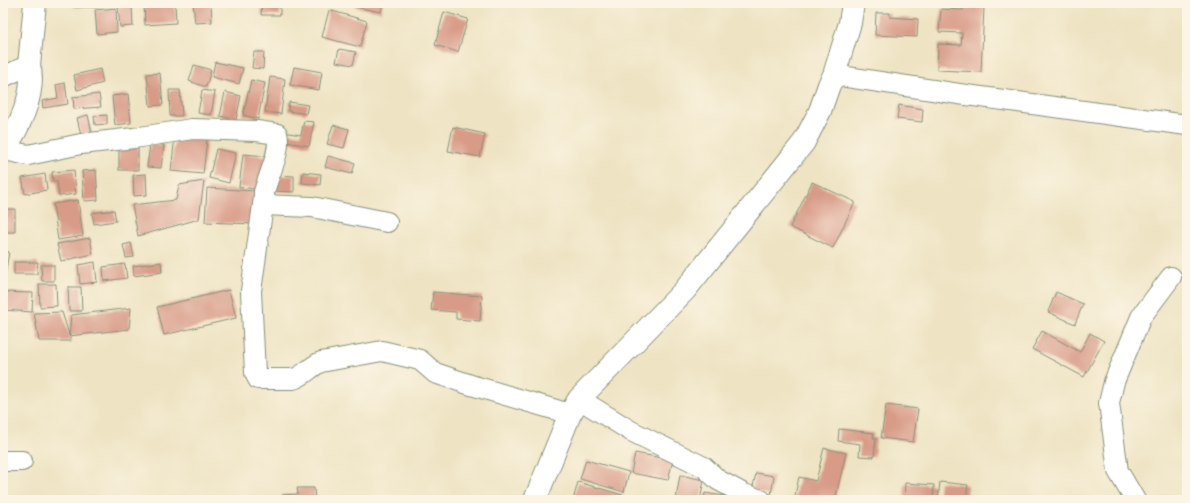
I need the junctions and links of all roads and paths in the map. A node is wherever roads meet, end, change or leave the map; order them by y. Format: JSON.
{"nodes":[{"id":1,"x":35,"y":3,"type":"edge"},
{"id":2,"x":853,"y":3,"type":"edge"},
{"id":3,"x":30,"y":68,"type":"junction"},
{"id":4,"x":834,"y":75,"type":"junction"},
{"id":5,"x":3,"y":77,"type":"edge"},
{"id":6,"x":1187,"y":125,"type":"edge"},
{"id":7,"x":3,"y":151,"type":"edge"},
{"id":8,"x":263,"y":205,"type":"junction"},
{"id":9,"x":387,"y":222,"type":"dead end"},
{"id":10,"x":1171,"y":277,"type":"dead end"},
{"id":11,"x":575,"y":406,"type":"junction"},
{"id":12,"x":535,"y":500,"type":"edge"},
{"id":13,"x":761,"y":500,"type":"edge"},
{"id":14,"x":1135,"y":500,"type":"edge"}],
"edges":[{"from":1,"to":3,"type":"street"},
{"from":2,"to":4,"type":"street"},
{"from":3,"to":5,"type":"street"},
{"from":3,"to":7,"type":"street"},
{"from":4,"to":6,"type":"street"},
{"from":4,"to":11,"type":"street"},
{"from":7,"to":8,"type":"street"},
{"from":8,"to":9,"type":"street"},
{"from":8,"to":11,"type":"street"},
{"from":10,"to":14,"type":"street"},
{"from":11,"to":12,"type":"street"},
{"from":11,"to":13,"type":"street"}]}
